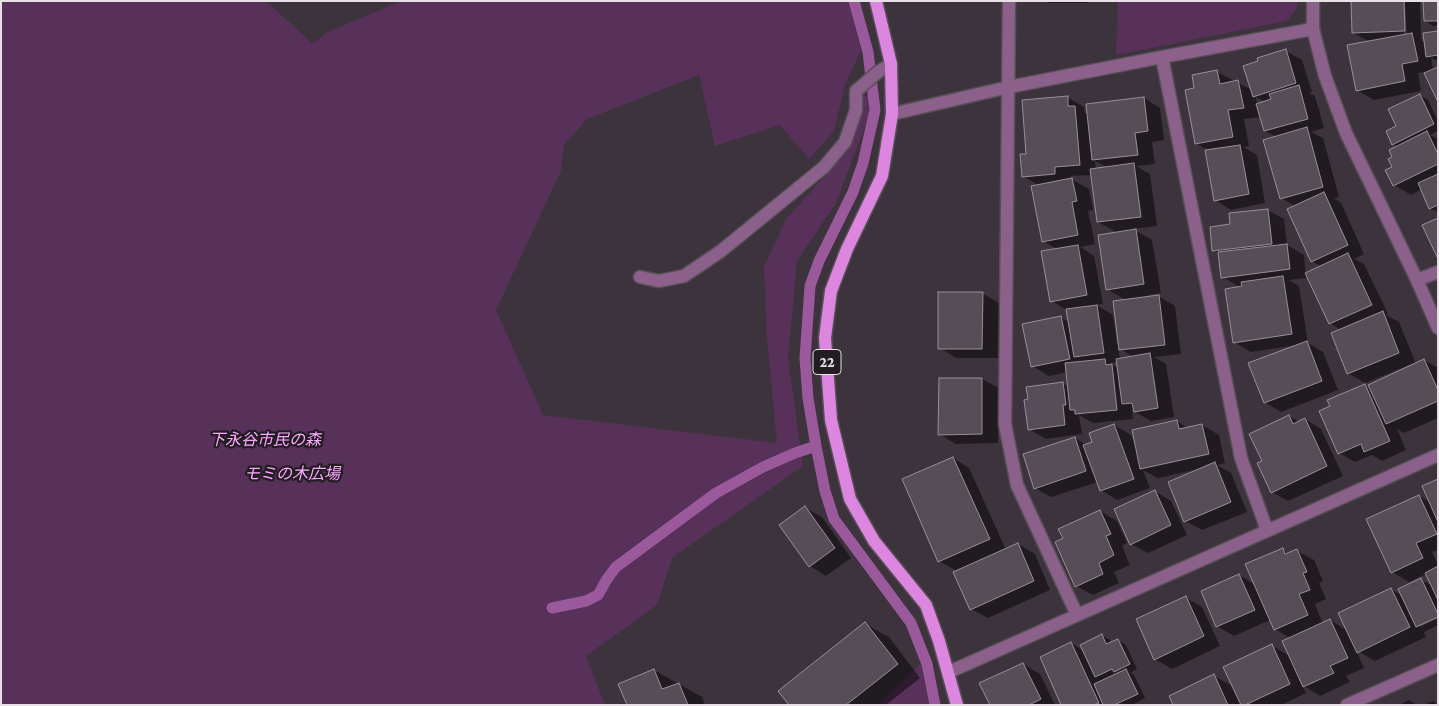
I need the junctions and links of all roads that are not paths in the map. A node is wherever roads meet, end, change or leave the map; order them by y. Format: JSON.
{"nodes":[{"id":1,"x":876,"y":1,"type":"edge"},
{"id":2,"x":1009,"y":1,"type":"edge"},
{"id":3,"x":1313,"y":1,"type":"edge"},
{"id":4,"x":1313,"y":29,"type":"junction"},
{"id":5,"x":1162,"y":57,"type":"junction"},
{"id":6,"x":891,"y":64,"type":"junction"},
{"id":7,"x":1009,"y":87,"type":"junction"},
{"id":8,"x":892,"y":114,"type":"junction"},
{"id":9,"x":1438,"y":272,"type":"edge"},
{"id":10,"x":640,"y":277,"type":"dead end"},
{"id":11,"x":1417,"y":280,"type":"junction"},
{"id":12,"x":1438,"y":328,"type":"edge"},
{"id":13,"x":1438,"y":455,"type":"edge"},
{"id":14,"x":1267,"y":530,"type":"junction"},
{"id":15,"x":1077,"y":615,"type":"junction"},
{"id":16,"x":1438,"y":665,"type":"edge"},
{"id":17,"x":949,"y":672,"type":"junction"},
{"id":18,"x":957,"y":705,"type":"edge"},
{"id":19,"x":1347,"y":705,"type":"edge"}],
"edges":[{"from":1,"to":6,"type":"main road","number":"22"},
{"from":2,"to":7,"type":"street"},
{"from":3,"to":4,"type":"street"},
{"from":4,"to":5,"type":"street"},
{"from":4,"to":11,"type":"street"},
{"from":5,"to":7,"type":"street"},
{"from":5,"to":14,"type":"street"},
{"from":6,"to":8,"type":"main road","number":"22"},
{"from":6,"to":10,"type":"street"},
{"from":7,"to":8,"type":"street"},
{"from":7,"to":15,"type":"street"},
{"from":8,"to":17,"type":"main road","number":"22"},
{"from":9,"to":11,"type":"street"},
{"from":11,"to":12,"type":"street"},
{"from":13,"to":14,"type":"street"},
{"from":14,"to":15,"type":"street"},
{"from":15,"to":17,"type":"street"},
{"from":16,"to":19,"type":"street"},
{"from":17,"to":18,"type":"main road","number":"22"}]}
